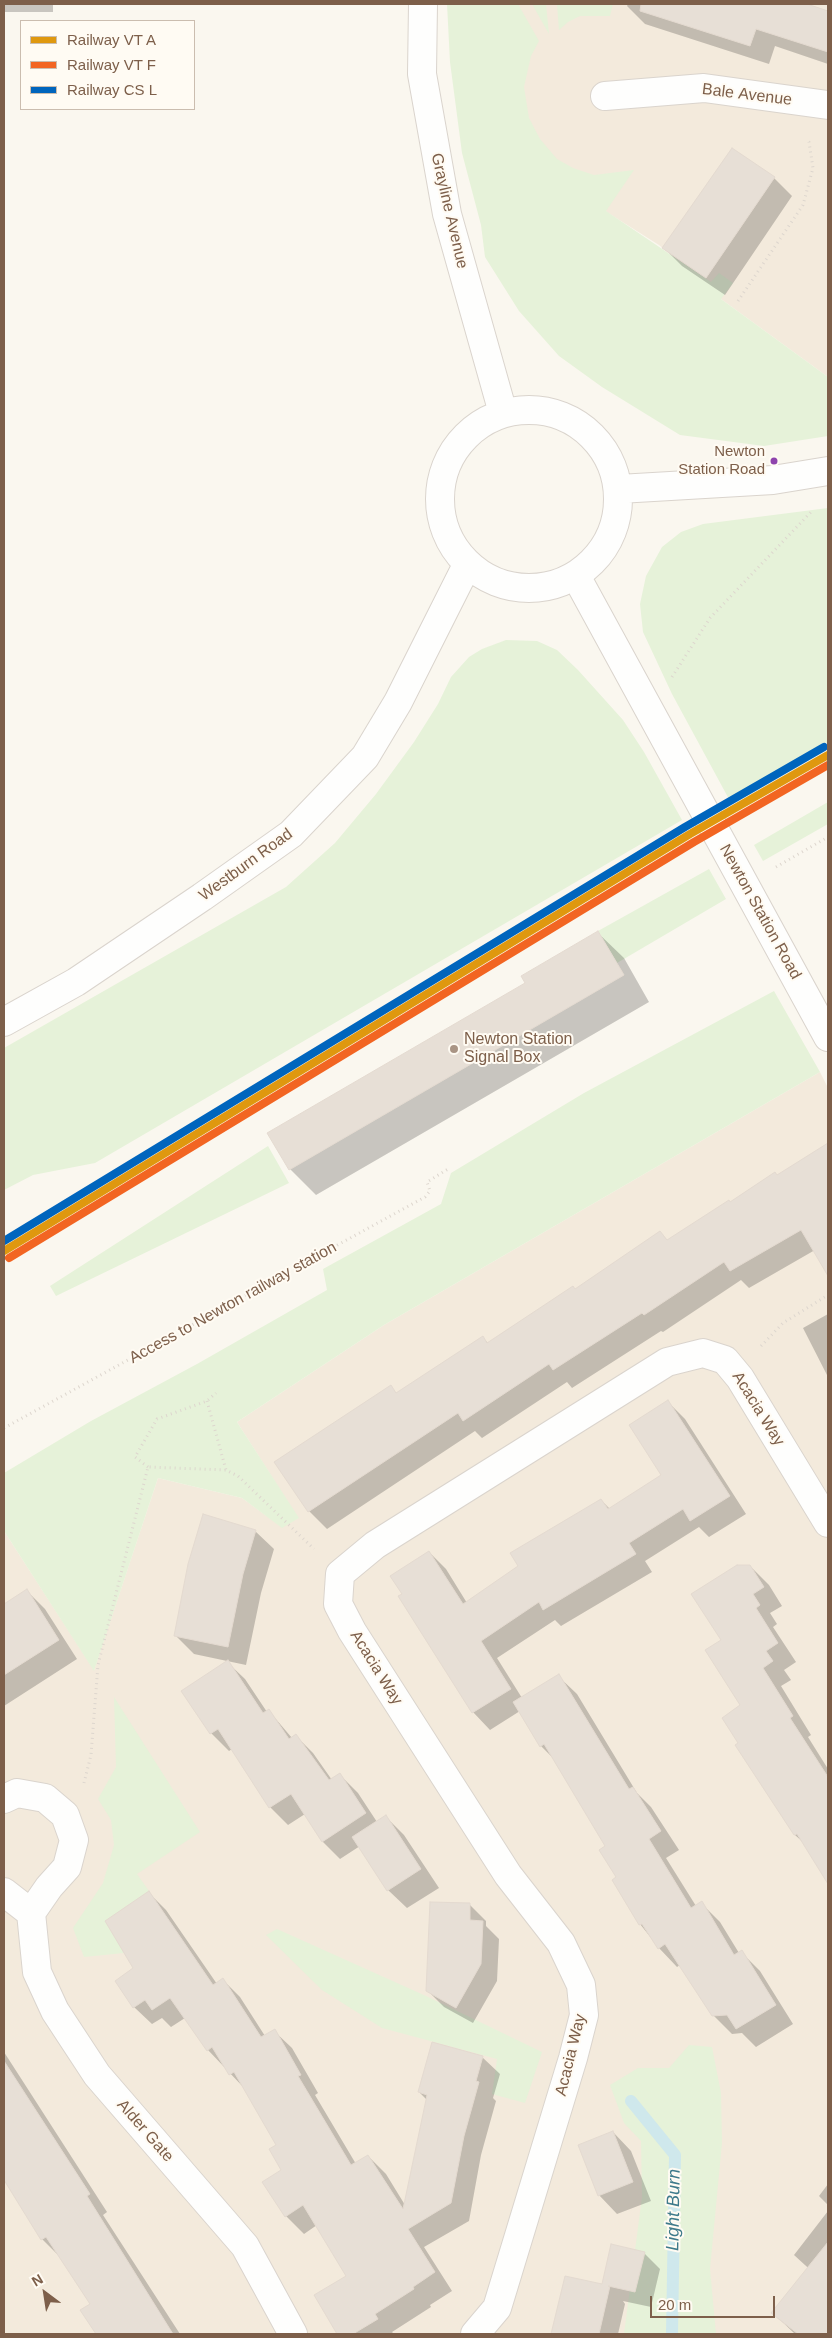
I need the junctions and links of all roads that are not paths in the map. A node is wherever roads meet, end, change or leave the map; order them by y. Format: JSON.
{"nodes":[{"id":1,"x":422,"y":4,"type":"edge"},
{"id":2,"x":605,"y":96,"type":"dead end"},
{"id":3,"x":828,"y":105,"type":"edge"},
{"id":4,"x":503,"y":413,"type":"junction"},
{"id":5,"x":828,"y":472,"type":"edge"},
{"id":6,"x":619,"y":489,"type":"junction"},
{"id":7,"x":467,"y":565,"type":"junction"},
{"id":8,"x":576,"y":576,"type":"junction"},
{"id":9,"x":4,"y":1022,"type":"edge"},
{"id":10,"x":828,"y":1037,"type":"edge"},
{"id":11,"x":828,"y":1523,"type":"edge"},
{"id":12,"x":4,"y":1799,"type":"edge"},
{"id":13,"x":4,"y":1892,"type":"edge"},
{"id":14,"x":30,"y":1913,"type":"junction"},
{"id":15,"x":293,"y":2334,"type":"edge"},
{"id":16,"x":475,"y":2334,"type":"edge"}],
"edges":[{"from":1,"to":4,"type":"street","name":"Grayline Avenue"},
{"from":2,"to":3,"type":"street","name":"Bale Avenue"},
{"from":4,"to":6,"type":"street"},
{"from":4,"to":7,"type":"street"},
{"from":5,"to":6,"type":"street"},
{"from":6,"to":8,"type":"street"},
{"from":7,"to":8,"type":"street"},
{"from":7,"to":9,"type":"street","name":"Westburn Road"},
{"from":8,"to":10,"type":"street","name":"Newton Station Road"},
{"from":11,"to":16,"type":"street","name":"Acacia Way"},
{"from":12,"to":14,"type":"street"},
{"from":13,"to":14,"type":"street"},
{"from":14,"to":15,"type":"street","name":"Alder Gate"}]}
